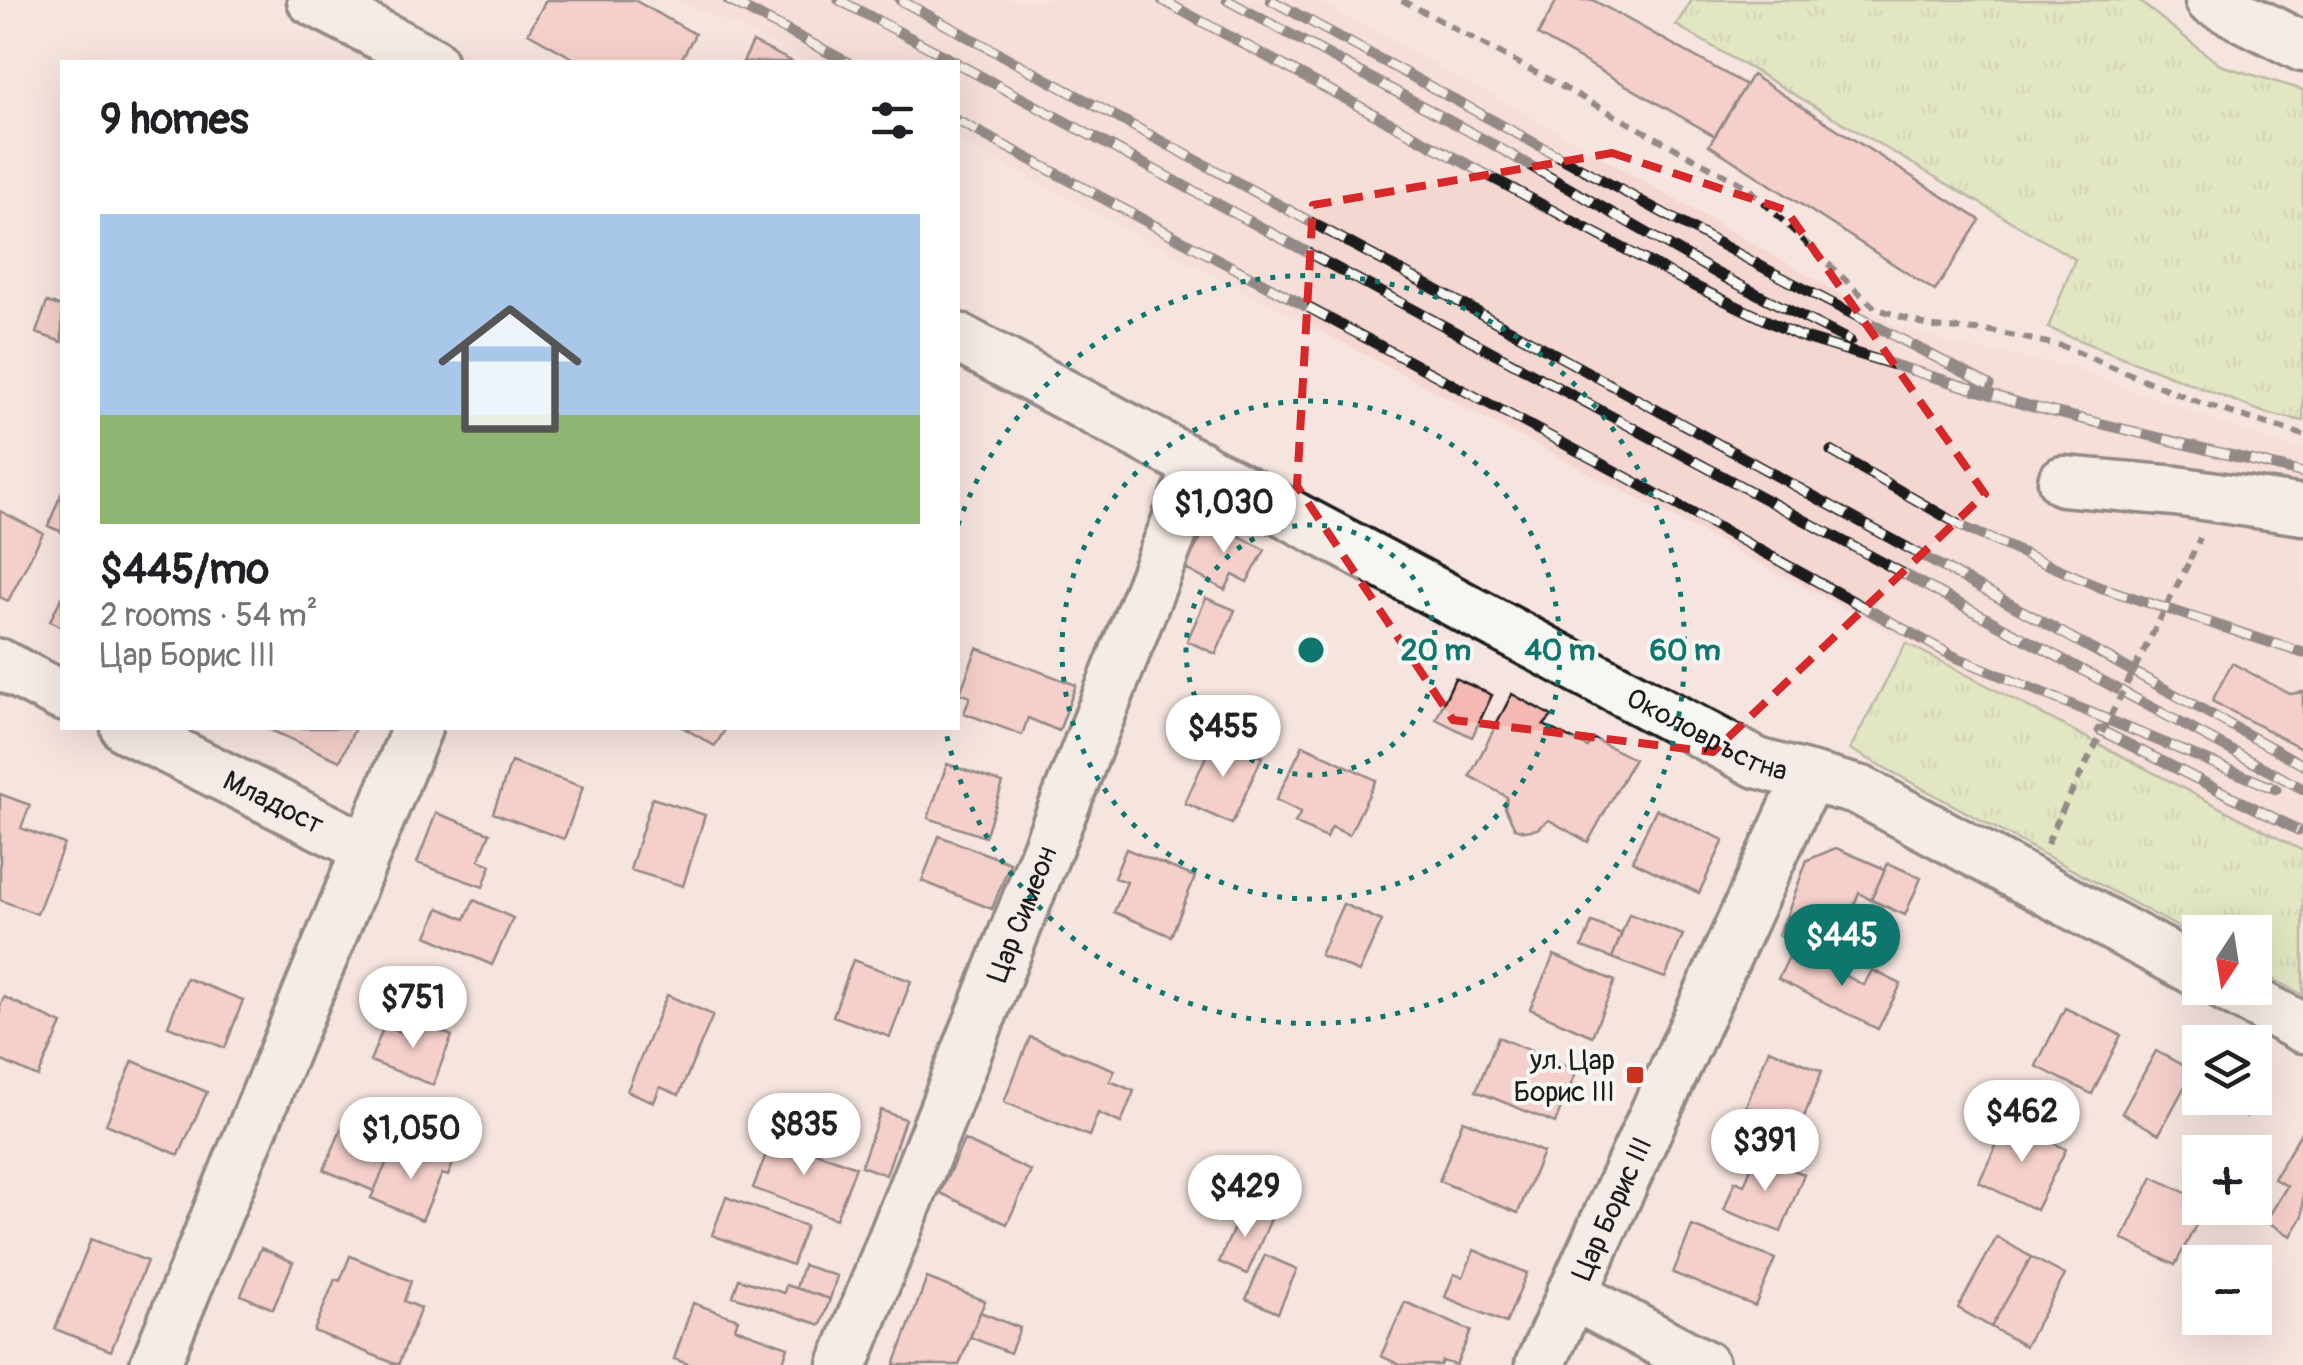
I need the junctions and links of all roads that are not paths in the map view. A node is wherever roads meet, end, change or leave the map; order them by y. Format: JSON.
{"nodes":[{"id":1,"x":312,"y":0,"type":"edge"},
{"id":2,"x":2210,"y":0,"type":"edge"},
{"id":3,"x":2303,"y":47,"type":"edge"},
{"id":4,"x":428,"y":60,"type":"edge"},
{"id":5,"x":960,"y":339,"type":"edge"},
{"id":6,"x":1198,"y":465,"type":"junction"},
{"id":7,"x":2063,"y":481,"type":"dead end"},
{"id":8,"x":2303,"y":510,"type":"edge"},
{"id":9,"x":0,"y":664,"type":"edge"},
{"id":10,"x":60,"y":695,"type":"edge"},
{"id":11,"x":130,"y":730,"type":"edge"},
{"id":12,"x":415,"y":730,"type":"edge"},
{"id":13,"x":1808,"y":777,"type":"junction"},
{"id":14,"x":366,"y":848,"type":"junction"},
{"id":15,"x":2182,"y":962,"type":"edge"},
{"id":16,"x":2260,"y":1005,"type":"edge"},
{"id":17,"x":2303,"y":1028,"type":"edge"},
{"id":18,"x":1571,"y":1294,"type":"junction"},
{"id":19,"x":155,"y":1365,"type":"edge"},
{"id":20,"x":842,"y":1365,"type":"edge"},
{"id":21,"x":1540,"y":1365,"type":"edge"},
{"id":22,"x":1704,"y":1365,"type":"edge"}],
"edges":[{"from":1,"to":4,"type":"street"},
{"from":2,"to":3,"type":"street"},
{"from":5,"to":6,"type":"street","name":"Околовръстна"},
{"from":6,"to":13,"type":"street","name":"Околовръстна"},
{"from":6,"to":20,"type":"street","name":"Цар Симеон"},
{"from":7,"to":8,"type":"street"},
{"from":9,"to":10,"type":"street"},
{"from":11,"to":14,"type":"street","name":"Младост"},
{"from":12,"to":14,"type":"street"},
{"from":13,"to":15,"type":"street","name":"Околовръстна"},
{"from":13,"to":18,"type":"street","name":"Цар Борис III"},
{"from":14,"to":19,"type":"street"},
{"from":16,"to":17,"type":"street"},
{"from":18,"to":21,"type":"street","name":"Цар Борис III"},
{"from":18,"to":22,"type":"street"}]}
